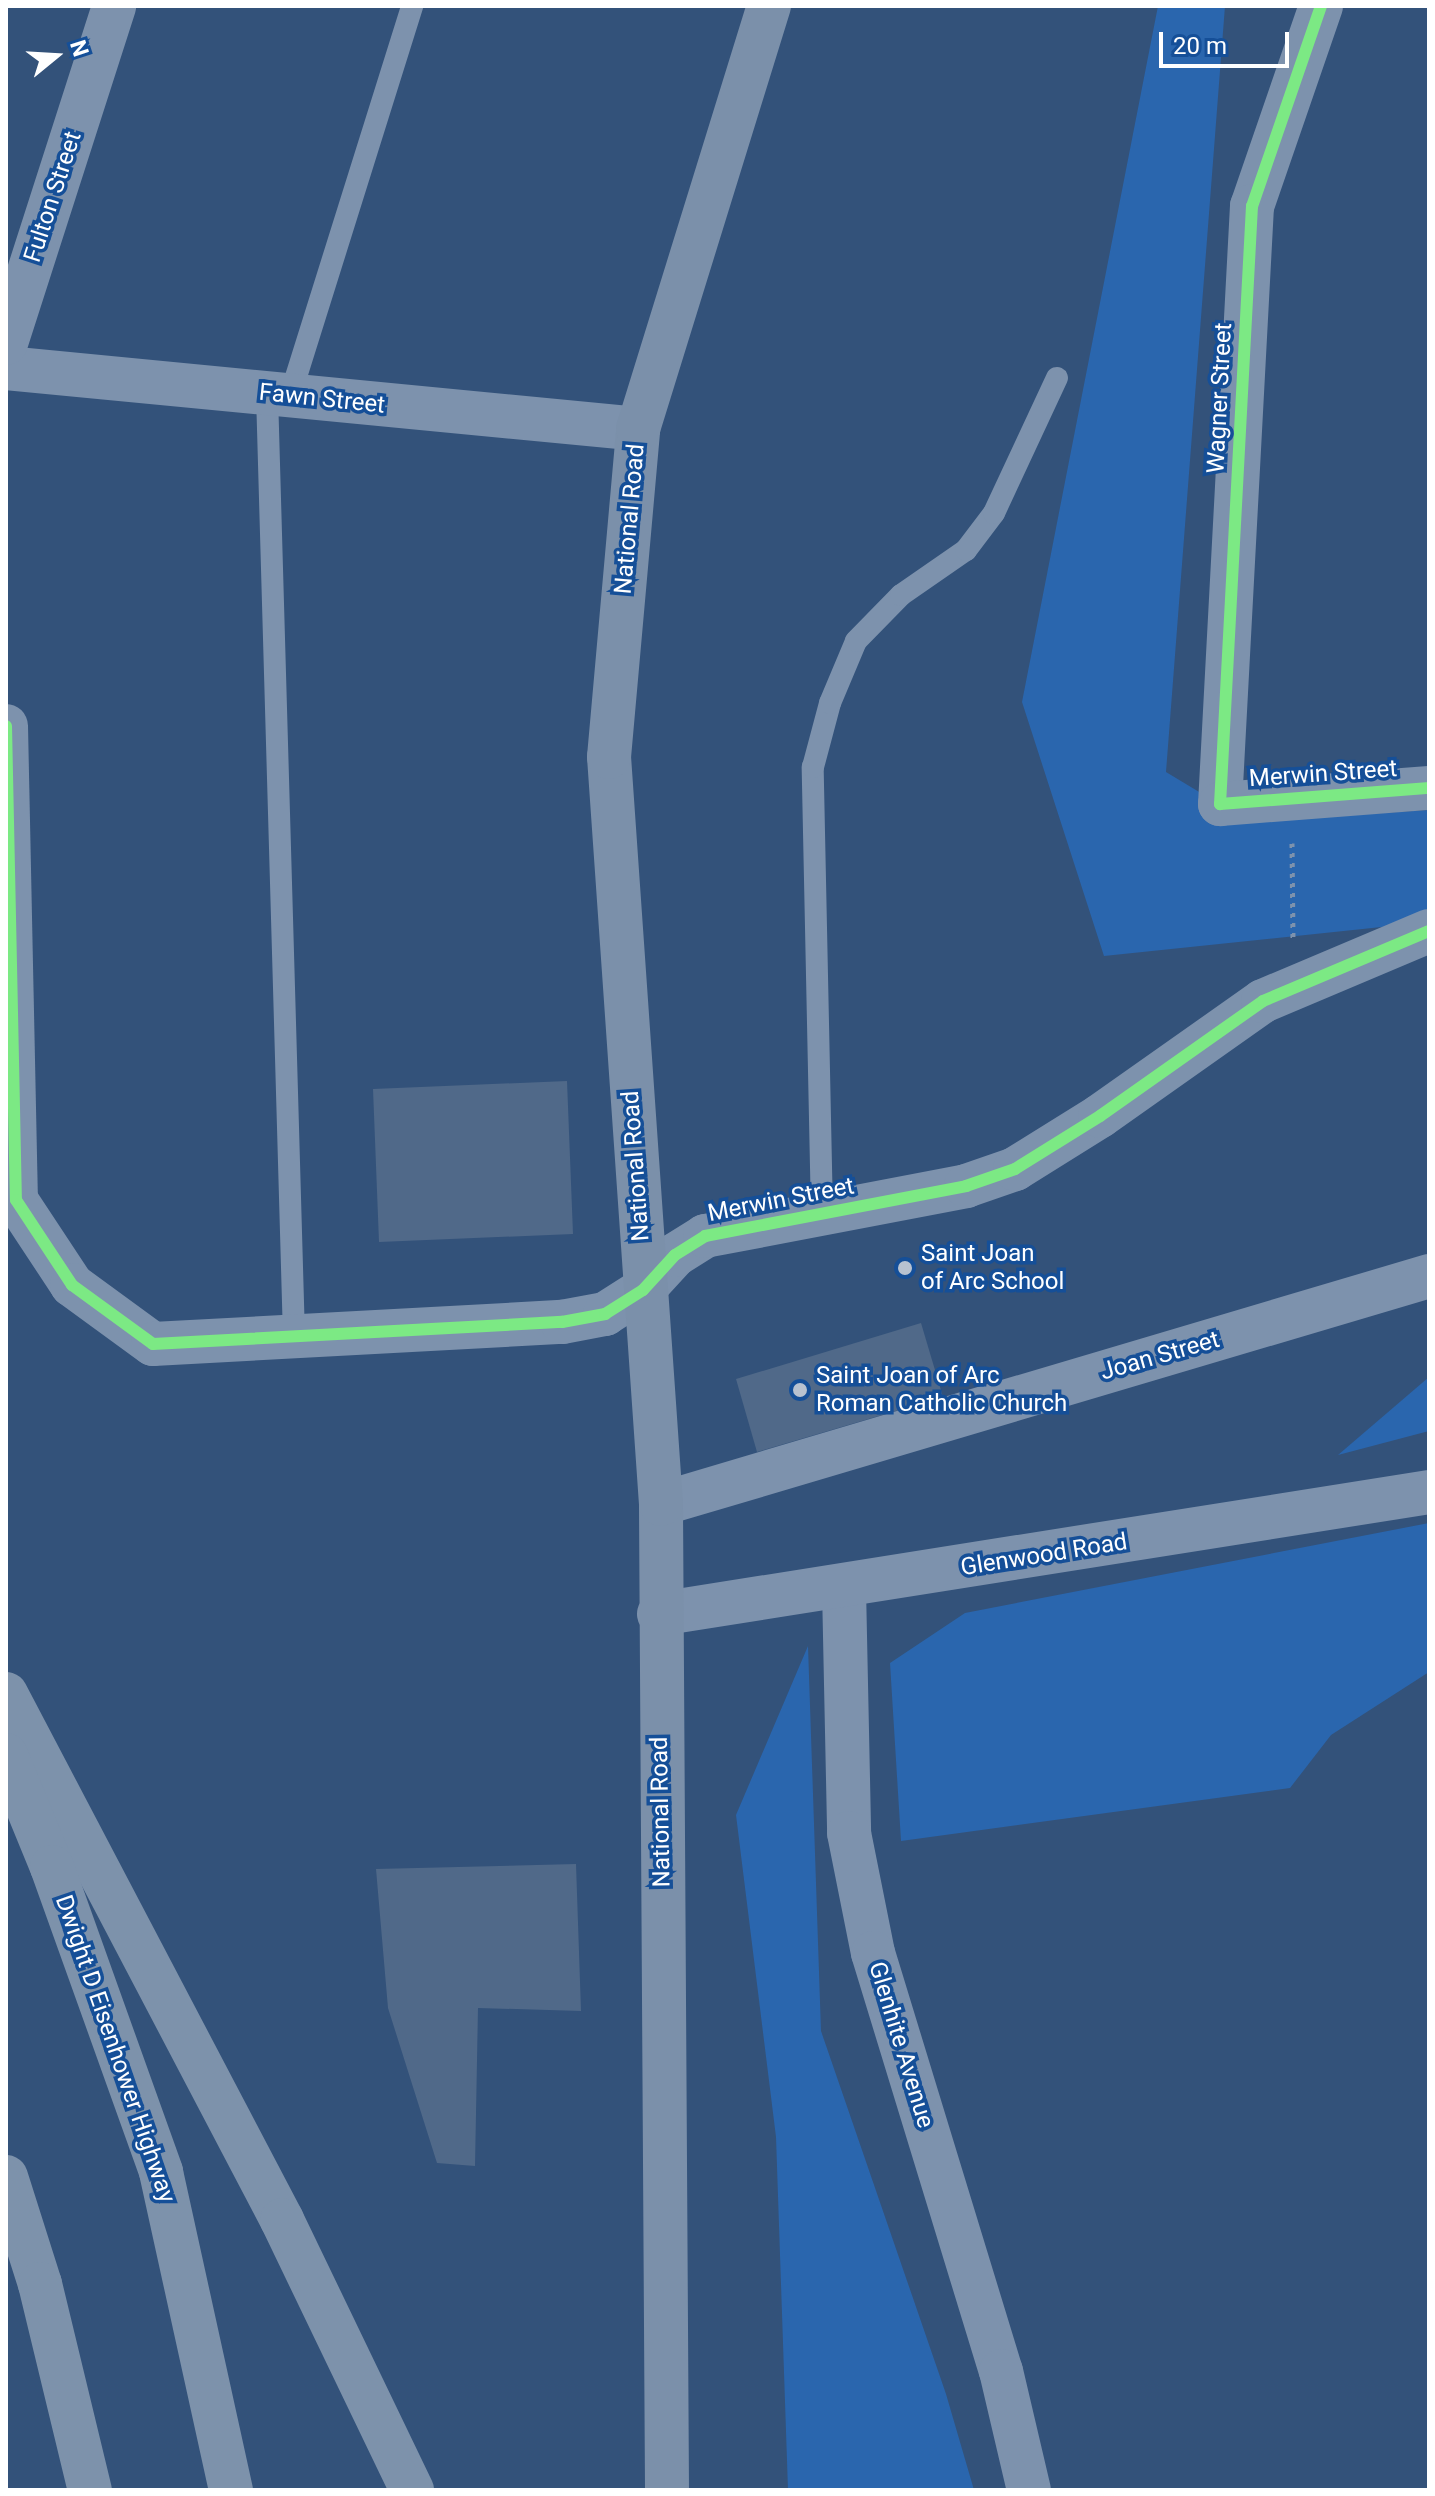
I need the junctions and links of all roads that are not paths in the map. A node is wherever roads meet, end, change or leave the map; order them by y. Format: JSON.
{"nodes":[{"id":1,"x":114,"y":6,"type":"edge"},
{"id":2,"x":412,"y":6,"type":"edge"},
{"id":3,"x":769,"y":6,"type":"edge"},
{"id":4,"x":1321,"y":6,"type":"edge"},
{"id":5,"x":6,"y":343,"type":"edge"},
{"id":6,"x":6,"y":368,"type":"edge"},
{"id":7,"x":1057,"y":378,"type":"dead end"},
{"id":8,"x":278,"y":395,"type":"junction"},
{"id":9,"x":638,"y":429,"type":"junction"},
{"id":10,"x":6,"y":726,"type":"edge"},
{"id":11,"x":1429,"y":788,"type":"edge"},
{"id":12,"x":1220,"y":804,"type":"joint"},
{"id":13,"x":1429,"y":931,"type":"edge"},
{"id":14,"x":822,"y":1214,"type":"junction"},
{"id":15,"x":1429,"y":1276,"type":"edge"},
{"id":16,"x":643,"y":1290,"type":"junction"},
{"id":17,"x":294,"y":1336,"type":"junction"},
{"id":18,"x":1429,"y":1492,"type":"edge"},
{"id":19,"x":661,"y":1504,"type":"junction"},
{"id":20,"x":844,"y":1588,"type":"junction"},
{"id":21,"x":659,"y":1614,"type":"junction"},
{"id":22,"x":6,"y":1694,"type":"edge"},
{"id":23,"x":6,"y":1755,"type":"edge"},
{"id":24,"x":6,"y":2177,"type":"edge"},
{"id":25,"x":90,"y":2490,"type":"edge"},
{"id":26,"x":231,"y":2490,"type":"edge"},
{"id":27,"x":412,"y":2490,"type":"edge"},
{"id":28,"x":667,"y":2490,"type":"edge"},
{"id":29,"x":1029,"y":2490,"type":"edge"}],
"edges":[{"from":1,"to":5,"type":"street","name":"Fulton Street"},
{"from":2,"to":8,"type":"lane"},
{"from":3,"to":9,"type":"main road","name":"National Road"},
{"from":4,"to":12,"type":"street","name":"Wagner Street"},
{"from":6,"to":8,"type":"street","name":"Fawn Street"},
{"from":7,"to":14,"type":"lane"},
{"from":8,"to":9,"type":"street","name":"Fawn Street"},
{"from":8,"to":17,"type":"lane"},
{"from":9,"to":16,"type":"main road","name":"National Road"},
{"from":10,"to":17,"type":"street","name":"Merwin Street"},
{"from":11,"to":12,"type":"street","name":"Merwin Street"},
{"from":13,"to":14,"type":"street","name":"Merwin Street"},
{"from":14,"to":16,"type":"street","name":"Merwin Street"},
{"from":15,"to":19,"type":"street","name":"Joan Street"},
{"from":16,"to":17,"type":"street","name":"Merwin Street"},
{"from":16,"to":19,"type":"main road","name":"National Road"},
{"from":18,"to":20,"type":"street","name":"Glenwood Road"},
{"from":19,"to":21,"type":"main road","name":"National Road"},
{"from":20,"to":21,"type":"street","name":"Glenwood Road"},
{"from":20,"to":29,"type":"street","name":"Glenhite Avenue"},
{"from":21,"to":28,"type":"main road","name":"National Road"},
{"from":22,"to":27,"type":"highway"},
{"from":23,"to":26,"type":"highway","name":"Dwight D Eisenhower Highway"},
{"from":24,"to":25,"type":"highway"}]}
